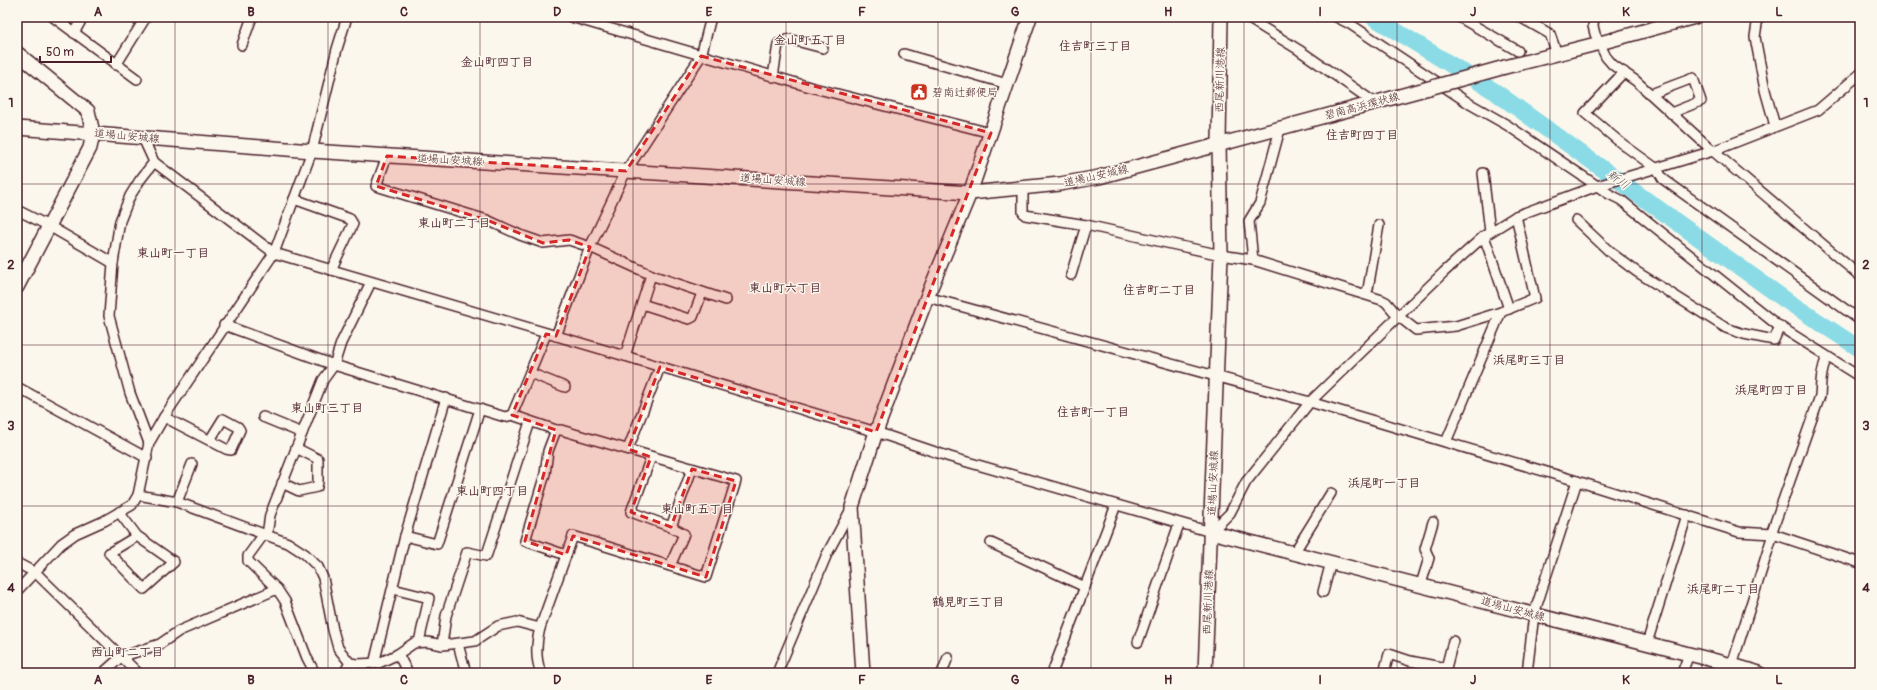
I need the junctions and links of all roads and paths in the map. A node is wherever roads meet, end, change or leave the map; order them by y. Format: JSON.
{"nodes":[{"id":1,"x":53,"y":17,"type":"edge"},
{"id":2,"x":83,"y":17,"type":"edge"},
{"id":3,"x":146,"y":17,"type":"edge"},
{"id":4,"x":252,"y":17,"type":"edge"},
{"id":5,"x":346,"y":17,"type":"edge"},
{"id":6,"x":571,"y":17,"type":"edge"},
{"id":7,"x":711,"y":17,"type":"edge"},
{"id":8,"x":1030,"y":17,"type":"edge"},
{"id":9,"x":1221,"y":17,"type":"edge"},
{"id":10,"x":1246,"y":17,"type":"edge"},
{"id":11,"x":1336,"y":17,"type":"edge"},
{"id":12,"x":1459,"y":17,"type":"edge"},
{"id":13,"x":1520,"y":17,"type":"edge"},
{"id":14,"x":1594,"y":17,"type":"edge"},
{"id":15,"x":1695,"y":17,"type":"edge"},
{"id":16,"x":1758,"y":17,"type":"edge"},
{"id":17,"x":74,"y":33,"type":"junction"},
{"id":18,"x":1600,"y":44,"type":"junction"},
{"id":19,"x":242,"y":45,"type":"dead end"},
{"id":20,"x":823,"y":48,"type":"dead end"},
{"id":21,"x":1518,"y":51,"type":"dead end"},
{"id":22,"x":17,"y":53,"type":"edge"},
{"id":23,"x":904,"y":54,"type":"dead end"},
{"id":24,"x":1557,"y":54,"type":"junction"},
{"id":25,"x":701,"y":56,"type":"junction"},
{"id":26,"x":116,"y":65,"type":"junction"},
{"id":27,"x":1624,"y":72,"type":"junction"},
{"id":28,"x":1860,"y":74,"type":"edge"},
{"id":29,"x":773,"y":77,"type":"junction"},
{"id":30,"x":136,"y":80,"type":"dead end"},
{"id":31,"x":1007,"y":84,"type":"junction"},
{"id":32,"x":1651,"y":94,"type":"junction"},
{"id":33,"x":1375,"y":103,"type":"junction"},
{"id":34,"x":1671,"y":113,"type":"junction"},
{"id":35,"x":1775,"y":126,"type":"junction"},
{"id":36,"x":17,"y":128,"type":"edge"},
{"id":37,"x":1280,"y":129,"type":"junction"},
{"id":38,"x":93,"y":133,"type":"junction"},
{"id":39,"x":990,"y":134,"type":"junction"},
{"id":40,"x":143,"y":138,"type":"junction"},
{"id":41,"x":1219,"y":143,"type":"junction"},
{"id":42,"x":312,"y":151,"type":"junction"},
{"id":43,"x":1713,"y":151,"type":"junction"},
{"id":44,"x":387,"y":156,"type":"junction"},
{"id":45,"x":154,"y":162,"type":"junction"},
{"id":46,"x":1654,"y":169,"type":"junction"},
{"id":47,"x":626,"y":171,"type":"junction"},
{"id":48,"x":1483,"y":173,"type":"dead end"},
{"id":49,"x":1598,"y":186,"type":"junction"},
{"id":50,"x":1023,"y":189,"type":"junction"},
{"id":51,"x":970,"y":193,"type":"junction"},
{"id":52,"x":294,"y":199,"type":"junction"},
{"id":53,"x":17,"y":210,"type":"edge"},
{"id":54,"x":1516,"y":216,"type":"junction"},
{"id":55,"x":1576,"y":220,"type":"dead end"},
{"id":56,"x":1086,"y":225,"type":"junction"},
{"id":57,"x":1379,"y":225,"type":"dead end"},
{"id":58,"x":49,"y":226,"type":"junction"},
{"id":59,"x":1487,"y":234,"type":"junction"},
{"id":60,"x":590,"y":247,"type":"junction"},
{"id":61,"x":274,"y":253,"type":"junction"},
{"id":62,"x":1221,"y":255,"type":"junction"},
{"id":63,"x":1253,"y":260,"type":"junction"},
{"id":64,"x":113,"y":264,"type":"junction"},
{"id":65,"x":331,"y":270,"type":"junction"},
{"id":66,"x":651,"y":275,"type":"junction"},
{"id":67,"x":1071,"y":275,"type":"dead end"},
{"id":68,"x":1860,"y":276,"type":"edge"},
{"id":69,"x":371,"y":282,"type":"junction"},
{"id":70,"x":17,"y":287,"type":"edge"},
{"id":71,"x":702,"y":293,"type":"junction"},
{"id":72,"x":1364,"y":294,"type":"junction"},
{"id":73,"x":927,"y":297,"type":"junction"},
{"id":74,"x":726,"y":300,"type":"dead end"},
{"id":75,"x":642,"y":304,"type":"junction"},
{"id":76,"x":1505,"y":310,"type":"junction"},
{"id":77,"x":1398,"y":316,"type":"junction"},
{"id":78,"x":1860,"y":320,"type":"edge"},
{"id":79,"x":224,"y":325,"type":"junction"},
{"id":80,"x":1780,"y":326,"type":"junction"},
{"id":81,"x":546,"y":334,"type":"junction"},
{"id":82,"x":556,"y":336,"type":"junction"},
{"id":83,"x":625,"y":356,"type":"junction"},
{"id":84,"x":1827,"y":357,"type":"junction"},
{"id":85,"x":334,"y":365,"type":"junction"},
{"id":86,"x":660,"y":367,"type":"junction"},
{"id":87,"x":530,"y":373,"type":"junction"},
{"id":88,"x":1216,"y":377,"type":"junction"},
{"id":89,"x":1860,"y":377,"type":"edge"},
{"id":90,"x":17,"y":387,"type":"edge"},
{"id":91,"x":565,"y":387,"type":"dead end"},
{"id":92,"x":446,"y":398,"type":"junction"},
{"id":93,"x":1310,"y":402,"type":"junction"},
{"id":94,"x":480,"y":409,"type":"junction"},
{"id":95,"x":512,"y":415,"type":"junction"},
{"id":96,"x":164,"y":417,"type":"junction"},
{"id":97,"x":263,"y":417,"type":"dead end"},
{"id":98,"x":530,"y":422,"type":"junction"},
{"id":99,"x":556,"y":430,"type":"junction"},
{"id":100,"x":876,"y":432,"type":"junction"},
{"id":101,"x":302,"y":433,"type":"junction"},
{"id":102,"x":210,"y":440,"type":"dead end"},
{"id":103,"x":1446,"y":442,"type":"junction"},
{"id":104,"x":149,"y":444,"type":"junction"},
{"id":105,"x":296,"y":448,"type":"junction"},
{"id":106,"x":628,"y":449,"type":"junction"},
{"id":107,"x":651,"y":457,"type":"junction"},
{"id":108,"x":147,"y":458,"type":"junction"},
{"id":109,"x":192,"y":464,"type":"dead end"},
{"id":110,"x":692,"y":469,"type":"junction"},
{"id":111,"x":1577,"y":481,"type":"junction"},
{"id":112,"x":282,"y":483,"type":"junction"},
{"id":113,"x":1331,"y":493,"type":"dead end"},
{"id":114,"x":138,"y":495,"type":"junction"},
{"id":115,"x":177,"y":502,"type":"junction"},
{"id":116,"x":1116,"y":505,"type":"junction"},
{"id":117,"x":852,"y":507,"type":"junction"},
{"id":118,"x":119,"y":512,"type":"junction"},
{"id":119,"x":1687,"y":515,"type":"junction"},
{"id":120,"x":1433,"y":522,"type":"dead end"},
{"id":121,"x":1180,"y":524,"type":"junction"},
{"id":122,"x":671,"y":527,"type":"junction"},
{"id":123,"x":1211,"y":532,"type":"junction"},
{"id":124,"x":265,"y":534,"type":"junction"},
{"id":125,"x":1772,"y":534,"type":"junction"},
{"id":126,"x":137,"y":536,"type":"junction"},
{"id":127,"x":405,"y":536,"type":"junction"},
{"id":128,"x":991,"y":543,"type":"dead end"},
{"id":129,"x":1294,"y":552,"type":"junction"},
{"id":130,"x":566,"y":555,"type":"junction"},
{"id":131,"x":1331,"y":562,"type":"junction"},
{"id":132,"x":17,"y":563,"type":"edge"},
{"id":133,"x":1860,"y":563,"type":"edge"},
{"id":134,"x":670,"y":566,"type":"junction"},
{"id":135,"x":36,"y":573,"type":"junction"},
{"id":136,"x":1421,"y":584,"type":"junction"},
{"id":137,"x":1085,"y":588,"type":"junction"},
{"id":138,"x":277,"y":589,"type":"junction"},
{"id":139,"x":393,"y":589,"type":"junction"},
{"id":140,"x":17,"y":591,"type":"edge"},
{"id":141,"x":1323,"y":592,"type":"dead end"},
{"id":142,"x":1534,"y":614,"type":"junction"},
{"id":143,"x":540,"y":628,"type":"junction"},
{"id":144,"x":1453,"y":641,"type":"dead end"},
{"id":145,"x":419,"y":642,"type":"junction"},
{"id":146,"x":1138,"y":642,"type":"dead end"},
{"id":147,"x":1647,"y":643,"type":"junction"},
{"id":148,"x":458,"y":644,"type":"junction"},
{"id":149,"x":442,"y":645,"type":"junction"},
{"id":150,"x":398,"y":654,"type":"junction"},
{"id":151,"x":1689,"y":654,"type":"junction"},
{"id":152,"x":121,"y":657,"type":"junction"},
{"id":153,"x":948,"y":657,"type":"dead end"},
{"id":154,"x":350,"y":663,"type":"junction"},
{"id":155,"x":374,"y":664,"type":"junction"},
{"id":156,"x":1740,"y":669,"type":"edge"},
{"id":157,"x":1446,"y":670,"type":"edge"},
{"id":158,"x":103,"y":673,"type":"edge"},
{"id":159,"x":138,"y":673,"type":"edge"},
{"id":160,"x":316,"y":673,"type":"edge"},
{"id":161,"x":344,"y":673,"type":"edge"},
{"id":162,"x":408,"y":673,"type":"edge"},
{"id":163,"x":466,"y":673,"type":"edge"},
{"id":164,"x":541,"y":673,"type":"edge"},
{"id":165,"x":777,"y":673,"type":"edge"},
{"id":166,"x":863,"y":673,"type":"edge"},
{"id":167,"x":942,"y":673,"type":"edge"},
{"id":168,"x":1052,"y":673,"type":"edge"},
{"id":169,"x":1205,"y":673,"type":"edge"},
{"id":170,"x":1384,"y":673,"type":"edge"},
{"id":171,"x":1527,"y":673,"type":"edge"},
{"id":172,"x":1682,"y":673,"type":"edge"},
{"id":173,"x":1759,"y":673,"type":"edge"}],
"edges":[{"from":1,"to":17,"type":"street"},
{"from":2,"to":17,"type":"street"},
{"from":3,"to":26,"type":"street"},
{"from":4,"to":19,"type":"street"},
{"from":5,"to":42,"type":"street"},
{"from":6,"to":25,"type":"street"},
{"from":7,"to":25,"type":"street"},
{"from":8,"to":31,"type":"main road"},
{"from":9,"to":41,"type":"main road","name":"西尾新川港線"},
{"from":10,"to":33,"type":"street"},
{"from":11,"to":49,"type":"street"},
{"from":12,"to":21,"type":"street"},
{"from":13,"to":24,"type":"street"},
{"from":14,"to":18,"type":"street"},
{"from":15,"to":18,"type":"main road","name":"碧南高浜環状線"},
{"from":16,"to":35,"type":"street"},
{"from":17,"to":26,"type":"street"},
{"from":18,"to":24,"type":"main road","name":"碧南高浜環状線"},
{"from":18,"to":27,"type":"street"},
{"from":20,"to":29,"type":"street"},
{"from":22,"to":38,"type":"main road"},
{"from":23,"to":31,"type":"street"},
{"from":24,"to":33,"type":"main road","name":"碧南高浜環状線","bridge":true},
{"from":25,"to":29,"type":"street"},
{"from":25,"to":47,"type":"street"},
{"from":26,"to":30,"type":"street"},
{"from":27,"to":32,"type":"street"},
{"from":27,"to":46,"type":"street"},
{"from":28,"to":35,"type":"street"},
{"from":29,"to":39,"type":"street"},
{"from":31,"to":39,"type":"main road"},
{"from":32,"to":34,"type":"street"},
{"from":32,"to":34,"type":"street"},
{"from":33,"to":37,"type":"main road","name":"碧南高浜環状線"},
{"from":34,"to":43,"type":"street"},
{"from":35,"to":43,"type":"street"},
{"from":36,"to":38,"type":"main road","name":"道場山安城線"},
{"from":37,"to":41,"type":"main road","name":"碧南高浜環状線"},
{"from":37,"to":63,"type":"street"},
{"from":38,"to":40,"type":"main road","name":"道場山安城線"},
{"from":38,"to":58,"type":"main road"},
{"from":39,"to":51,"type":"main road"},
{"from":40,"to":42,"type":"main road","name":"道場山安城線"},
{"from":40,"to":45,"type":"street"},
{"from":41,"to":50,"type":"main road","name":"道場山安城線"},
{"from":41,"to":62,"type":"main road","name":"道場山安城線"},
{"from":42,"to":44,"type":"main road","name":"道場山安城線"},
{"from":42,"to":52,"type":"street"},
{"from":43,"to":46,"type":"street"},
{"from":43,"to":68,"type":"street"},
{"from":44,"to":47,"type":"main road","name":"道場山安城線"},
{"from":44,"to":60,"type":"street"},
{"from":45,"to":61,"type":"street"},
{"from":45,"to":64,"type":"street"},
{"from":46,"to":49,"type":"street"},
{"from":46,"to":78,"type":"street"},
{"from":47,"to":51,"type":"main road","name":"道場山安城線"},
{"from":47,"to":60,"type":"street"},
{"from":48,"to":59,"type":"street"},
{"from":49,"to":54,"type":"street"},
{"from":49,"to":80,"type":"street"},
{"from":50,"to":51,"type":"main road","name":"道場山安城線"},
{"from":50,"to":56,"type":"street"},
{"from":51,"to":73,"type":"main road"},
{"from":52,"to":61,"type":"street"},
{"from":52,"to":65,"type":"street"},
{"from":53,"to":58,"type":"street"},
{"from":54,"to":59,"type":"street"},
{"from":54,"to":76,"type":"street"},
{"from":55,"to":80,"type":"street"},
{"from":56,"to":62,"type":"street"},
{"from":56,"to":67,"type":"street"},
{"from":57,"to":72,"type":"street"},
{"from":58,"to":64,"type":"street"},
{"from":58,"to":70,"type":"main road"},
{"from":59,"to":76,"type":"street"},
{"from":59,"to":77,"type":"street"},
{"from":60,"to":66,"type":"street"},
{"from":60,"to":82,"type":"street"},
{"from":61,"to":65,"type":"street"},
{"from":61,"to":79,"type":"street"},
{"from":62,"to":63,"type":"street"},
{"from":62,"to":88,"type":"main road","name":"道場山安城線"},
{"from":63,"to":72,"type":"street"},
{"from":64,"to":104,"type":"street"},
{"from":65,"to":69,"type":"street"},
{"from":66,"to":71,"type":"street"},
{"from":66,"to":75,"type":"street"},
{"from":69,"to":81,"type":"street"},
{"from":69,"to":85,"type":"street"},
{"from":71,"to":74,"type":"street"},
{"from":71,"to":75,"type":"street"},
{"from":72,"to":77,"type":"street"},
{"from":73,"to":88,"type":"street"},
{"from":73,"to":100,"type":"main road"},
{"from":75,"to":83,"type":"street"},
{"from":76,"to":77,"type":"street"},
{"from":76,"to":103,"type":"street"},
{"from":77,"to":93,"type":"street"},
{"from":79,"to":85,"type":"street"},
{"from":79,"to":96,"type":"street"},
{"from":80,"to":84,"type":"street"},
{"from":81,"to":82,"type":"street"},
{"from":81,"to":87,"type":"street"},
{"from":82,"to":83,"type":"street"},
{"from":83,"to":86,"type":"street"},
{"from":84,"to":89,"type":"street"},
{"from":84,"to":125,"type":"street"},
{"from":85,"to":92,"type":"street"},
{"from":85,"to":101,"type":"street"},
{"from":86,"to":100,"type":"street"},
{"from":86,"to":106,"type":"street"},
{"from":87,"to":91,"type":"street"},
{"from":87,"to":95,"type":"street"},
{"from":88,"to":93,"type":"street"},
{"from":88,"to":123,"type":"main road","name":"道場山安城線"},
{"from":90,"to":108,"type":"street"},
{"from":92,"to":94,"type":"street"},
{"from":92,"to":127,"type":"street"},
{"from":93,"to":103,"type":"street"},
{"from":93,"to":123,"type":"street"},
{"from":94,"to":95,"type":"street"},
{"from":94,"to":127,"type":"street"},
{"from":95,"to":98,"type":"street"},
{"from":96,"to":102,"type":"street"},
{"from":96,"to":104,"type":"street"},
{"from":97,"to":101,"type":"street"},
{"from":98,"to":99,"type":"street"},
{"from":98,"to":149,"type":"street"},
{"from":99,"to":106,"type":"street"},
{"from":99,"to":130,"type":"street"},
{"from":100,"to":116,"type":"street"},
{"from":100,"to":117,"type":"main road"},
{"from":101,"to":105,"type":"street"},
{"from":103,"to":111,"type":"street"},
{"from":104,"to":108,"type":"street"},
{"from":105,"to":112,"type":"street"},
{"from":105,"to":112,"type":"street"},
{"from":106,"to":107,"type":"street"},
{"from":107,"to":110,"type":"street"},
{"from":107,"to":122,"type":"street"},
{"from":108,"to":114,"type":"street"},
{"from":109,"to":115,"type":"street"},
{"from":110,"to":122,"type":"street"},
{"from":110,"to":134,"type":"street"},
{"from":111,"to":119,"type":"street"},
{"from":111,"to":142,"type":"street"},
{"from":112,"to":124,"type":"street"},
{"from":113,"to":129,"type":"street"},
{"from":114,"to":115,"type":"street"},
{"from":114,"to":118,"type":"street"},
{"from":115,"to":124,"type":"street"},
{"from":116,"to":121,"type":"street"},
{"from":116,"to":137,"type":"street"},
{"from":117,"to":165,"type":"street"},
{"from":117,"to":166,"type":"main road"},
{"from":118,"to":126,"type":"street"},
{"from":118,"to":135,"type":"street"},
{"from":119,"to":125,"type":"street"},
{"from":119,"to":147,"type":"street"},
{"from":120,"to":136,"type":"street"},
{"from":121,"to":123,"type":"street"},
{"from":121,"to":146,"type":"street"},
{"from":122,"to":134,"type":"street"},
{"from":123,"to":129,"type":"main road","name":"道場山安城線"},
{"from":123,"to":169,"type":"main road","name":"西尾新川港線"},
{"from":124,"to":138,"type":"street"},
{"from":124,"to":154,"type":"street"},
{"from":125,"to":133,"type":"street"},
{"from":125,"to":156,"type":"street"},
{"from":126,"to":126,"type":"street"},
{"from":127,"to":139,"type":"street"},
{"from":128,"to":137,"type":"street"},
{"from":129,"to":131,"type":"main road","name":"道場山安城線"},
{"from":130,"to":134,"type":"street"},
{"from":130,"to":143,"type":"street"},
{"from":131,"to":136,"type":"main road","name":"道場山安城線"},
{"from":131,"to":141,"type":"street"},
{"from":132,"to":135,"type":"street"},
{"from":135,"to":140,"type":"street"},
{"from":135,"to":152,"type":"street"},
{"from":136,"to":142,"type":"main road","name":"道場山安城線"},
{"from":137,"to":168,"type":"street"},
{"from":138,"to":152,"type":"street"},
{"from":138,"to":160,"type":"street"},
{"from":139,"to":145,"type":"street"},
{"from":139,"to":155,"type":"street"},
{"from":142,"to":147,"type":"main road","name":"道場山安城線"},
{"from":142,"to":171,"type":"street"},
{"from":143,"to":148,"type":"street"},
{"from":143,"to":164,"type":"street"},
{"from":144,"to":157,"type":"street"},
{"from":145,"to":149,"type":"street"},
{"from":145,"to":150,"type":"street"},
{"from":147,"to":151,"type":"main road","name":"道場山安城線"},
{"from":148,"to":149,"type":"street"},
{"from":148,"to":163,"type":"street"},
{"from":150,"to":155,"type":"street"},
{"from":150,"to":162,"type":"street"},
{"from":151,"to":156,"type":"main road","name":"道場山安城線"},
{"from":151,"to":172,"type":"street"},
{"from":152,"to":158,"type":"street"},
{"from":152,"to":159,"type":"street"},
{"from":153,"to":167,"type":"street"},
{"from":154,"to":155,"type":"street"},
{"from":154,"to":161,"type":"street"},
{"from":156,"to":173,"type":"main road","name":"道場山安城線"},
{"from":157,"to":170,"type":"street"}]}
